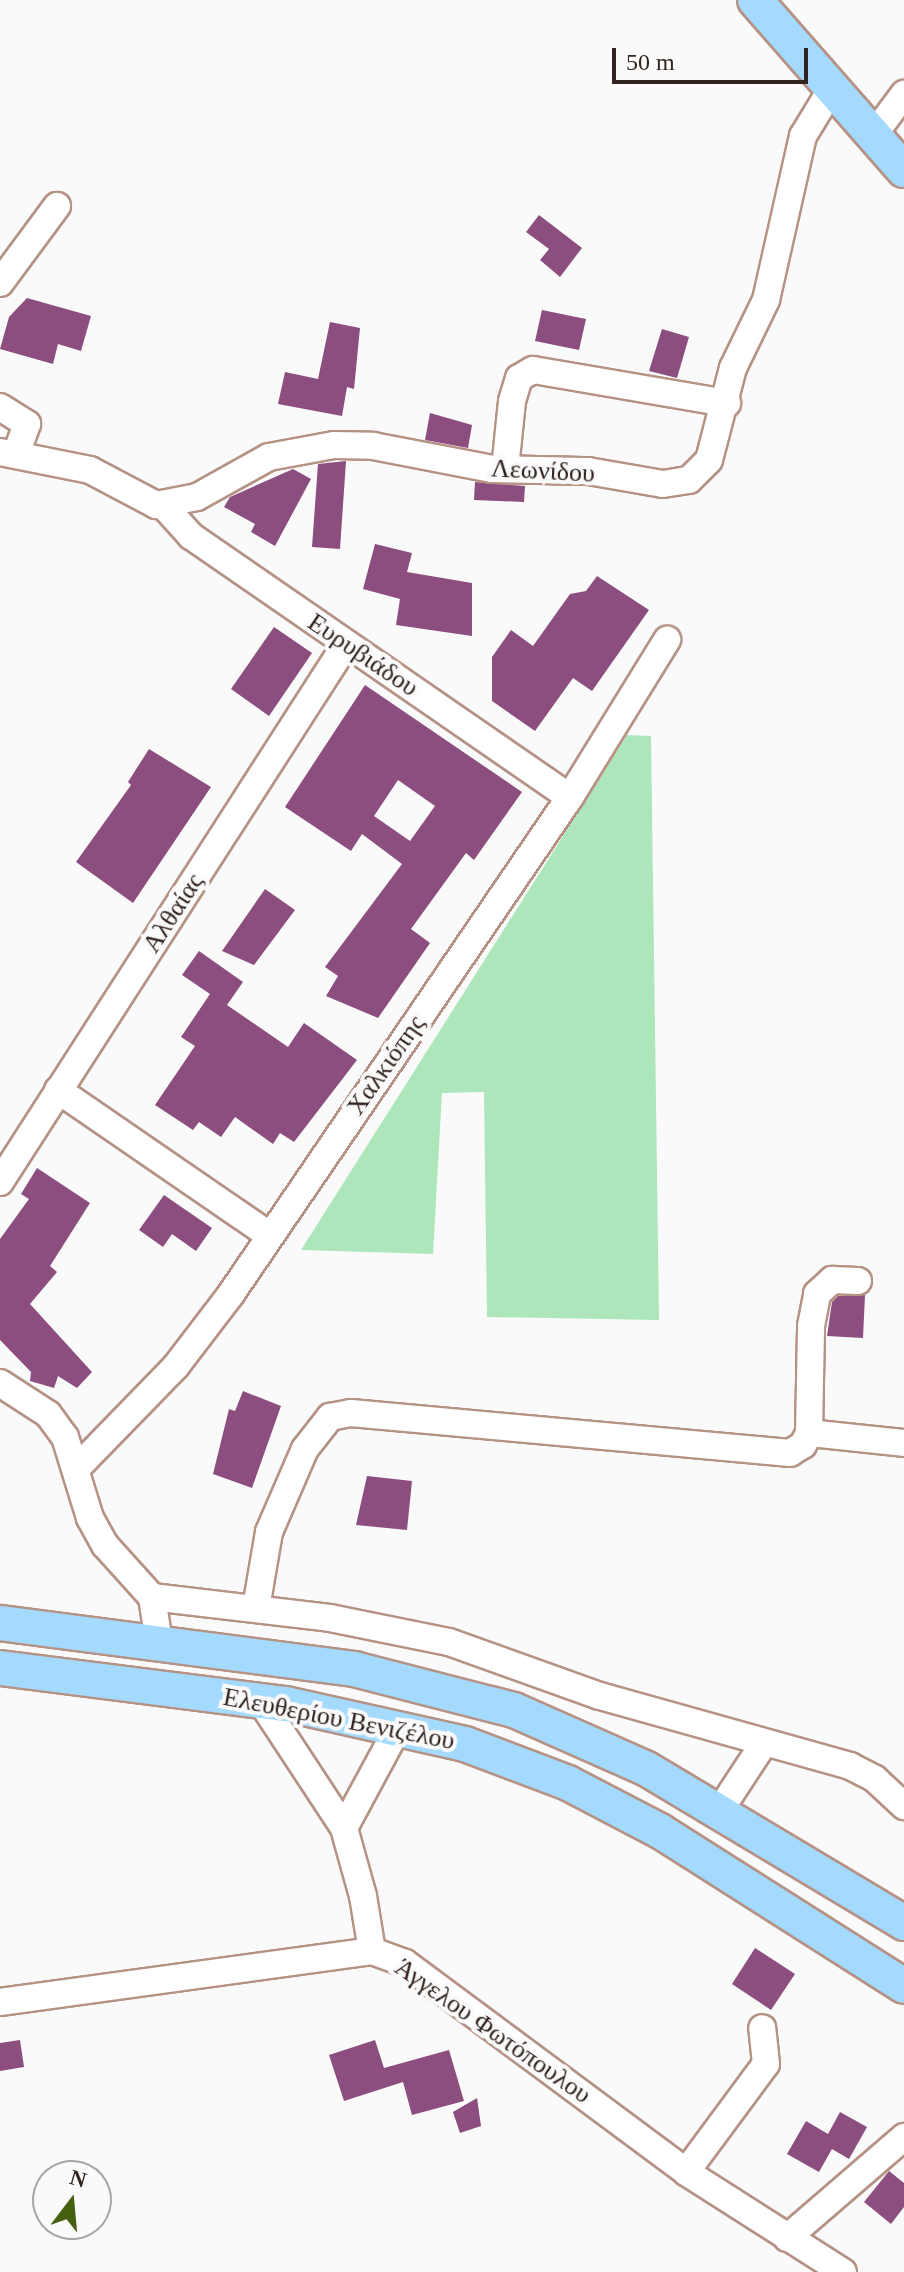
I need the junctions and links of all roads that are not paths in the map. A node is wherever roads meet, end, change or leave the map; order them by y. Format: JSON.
{"nodes":[{"id":1,"x":755,"y":0,"type":"edge"},
{"id":2,"x":831,"y":90,"type":"junction"},
{"id":3,"x":904,"y":94,"type":"edge"},
{"id":4,"x":872,"y":137,"type":"junction"},
{"id":5,"x":904,"y":170,"type":"edge"},
{"id":6,"x":57,"y":206,"type":"dead end"},
{"id":7,"x":0,"y":283,"type":"edge"},
{"id":8,"x":727,"y":403,"type":"junction"},
{"id":9,"x":0,"y":407,"type":"edge"},
{"id":10,"x":8,"y":453,"type":"edge"},
{"id":11,"x":505,"y":469,"type":"junction"},
{"id":12,"x":163,"y":505,"type":"junction"},
{"id":13,"x":667,"y":640,"type":"dead end"},
{"id":14,"x":346,"y":644,"type":"junction"},
{"id":15,"x":570,"y":797,"type":"junction"},
{"id":16,"x":58,"y":1090,"type":"junction"},
{"id":17,"x":0,"y":1182,"type":"edge"},
{"id":18,"x":269,"y":1235,"type":"junction"},
{"id":19,"x":858,"y":1281,"type":"dead end"},
{"id":20,"x":0,"y":1383,"type":"edge"},
{"id":21,"x":809,"y":1433,"type":"junction"},
{"id":22,"x":904,"y":1443,"type":"edge"},
{"id":23,"x":76,"y":1469,"type":"junction"},
{"id":24,"x":152,"y":1597,"type":"junction"},
{"id":25,"x":256,"y":1608,"type":"junction"},
{"id":26,"x":0,"y":1623,"type":"edge"},
{"id":27,"x":159,"y":1643,"type":"junction"},
{"id":28,"x":0,"y":1668,"type":"edge"},
{"id":29,"x":260,"y":1700,"type":"junction"},
{"id":30,"x":399,"y":1726,"type":"junction"},
{"id":31,"x":764,"y":1743,"type":"junction"},
{"id":32,"x":904,"y":1806,"type":"edge"},
{"id":33,"x":720,"y":1810,"type":"junction"},
{"id":34,"x":344,"y":1828,"type":"junction"},
{"id":35,"x":904,"y":1923,"type":"edge"},
{"id":36,"x":372,"y":1951,"type":"junction"},
{"id":37,"x":904,"y":1986,"type":"edge"},
{"id":38,"x":0,"y":2002,"type":"edge"},
{"id":39,"x":762,"y":2028,"type":"dead end"},
{"id":40,"x":904,"y":2137,"type":"edge"},
{"id":41,"x":686,"y":2172,"type":"junction"},
{"id":42,"x":787,"y":2238,"type":"junction"},
{"id":43,"x":843,"y":2272,"type":"edge"}],
"edges":[{"from":1,"to":2,"type":"main road"},
{"from":2,"to":4,"type":"main road"},
{"from":2,"to":8,"type":"street","name":"Λεωνίδου"},
{"from":3,"to":4,"type":"street"},
{"from":4,"to":5,"type":"main road"},
{"from":6,"to":7,"type":"street"},
{"from":8,"to":11,"type":"street","name":"Λεωνίδου"},
{"from":8,"to":11,"type":"street"},
{"from":9,"to":10,"type":"street"},
{"from":10,"to":12,"type":"street"},
{"from":11,"to":12,"type":"street","name":"Λεωνίδου"},
{"from":12,"to":14,"type":"street","name":"Ευρυβιάδου"},
{"from":13,"to":15,"type":"street","name":"Χαλκιόπης"},
{"from":14,"to":15,"type":"street","name":"Ευρυβιάδου"},
{"from":14,"to":16,"type":"street","name":"Αλθαίας"},
{"from":15,"to":18,"type":"street","name":"Χαλκιόπης"},
{"from":16,"to":17,"type":"street","name":"Αλθαίας"},
{"from":16,"to":18,"type":"street"},
{"from":18,"to":23,"type":"street","name":"Χαλκιόπης"},
{"from":19,"to":21,"type":"street"},
{"from":20,"to":23,"type":"street"},
{"from":21,"to":22,"type":"street"},
{"from":21,"to":25,"type":"street"},
{"from":23,"to":24,"type":"street"},
{"from":24,"to":25,"type":"street"},
{"from":24,"to":27,"type":"street"},
{"from":25,"to":31,"type":"street"},
{"from":26,"to":27,"type":"main road","name":"Ελευθερίου Βενιζέλου"},
{"from":27,"to":33,"type":"main road","name":"Ελευθερίου Βενιζέλου"},
{"from":28,"to":29,"type":"main road","name":"Ελευθερίου Βενιζέλου"},
{"from":29,"to":30,"type":"main road","name":"Ελευθερίου Βενιζέλου"},
{"from":29,"to":34,"type":"street"},
{"from":30,"to":34,"type":"street"},
{"from":30,"to":37,"type":"main road","name":"Ελευθερίου Βενιζέλου"},
{"from":31,"to":32,"type":"street"},
{"from":31,"to":33,"type":"street"},
{"from":33,"to":35,"type":"main road","name":"Ελευθερίου Βενιζέλου"},
{"from":34,"to":36,"type":"street"},
{"from":36,"to":38,"type":"street","name":"Άγγελου Φωτόπουλου"},
{"from":36,"to":41,"type":"street","name":"Άγγελου Φωτόπουλου"},
{"from":39,"to":41,"type":"street"},
{"from":40,"to":42,"type":"street"},
{"from":41,"to":42,"type":"street","name":"Άγγελου Φωτόπουλου"},
{"from":42,"to":43,"type":"street","name":"Άγγελου Φωτόπουλου"}]}
